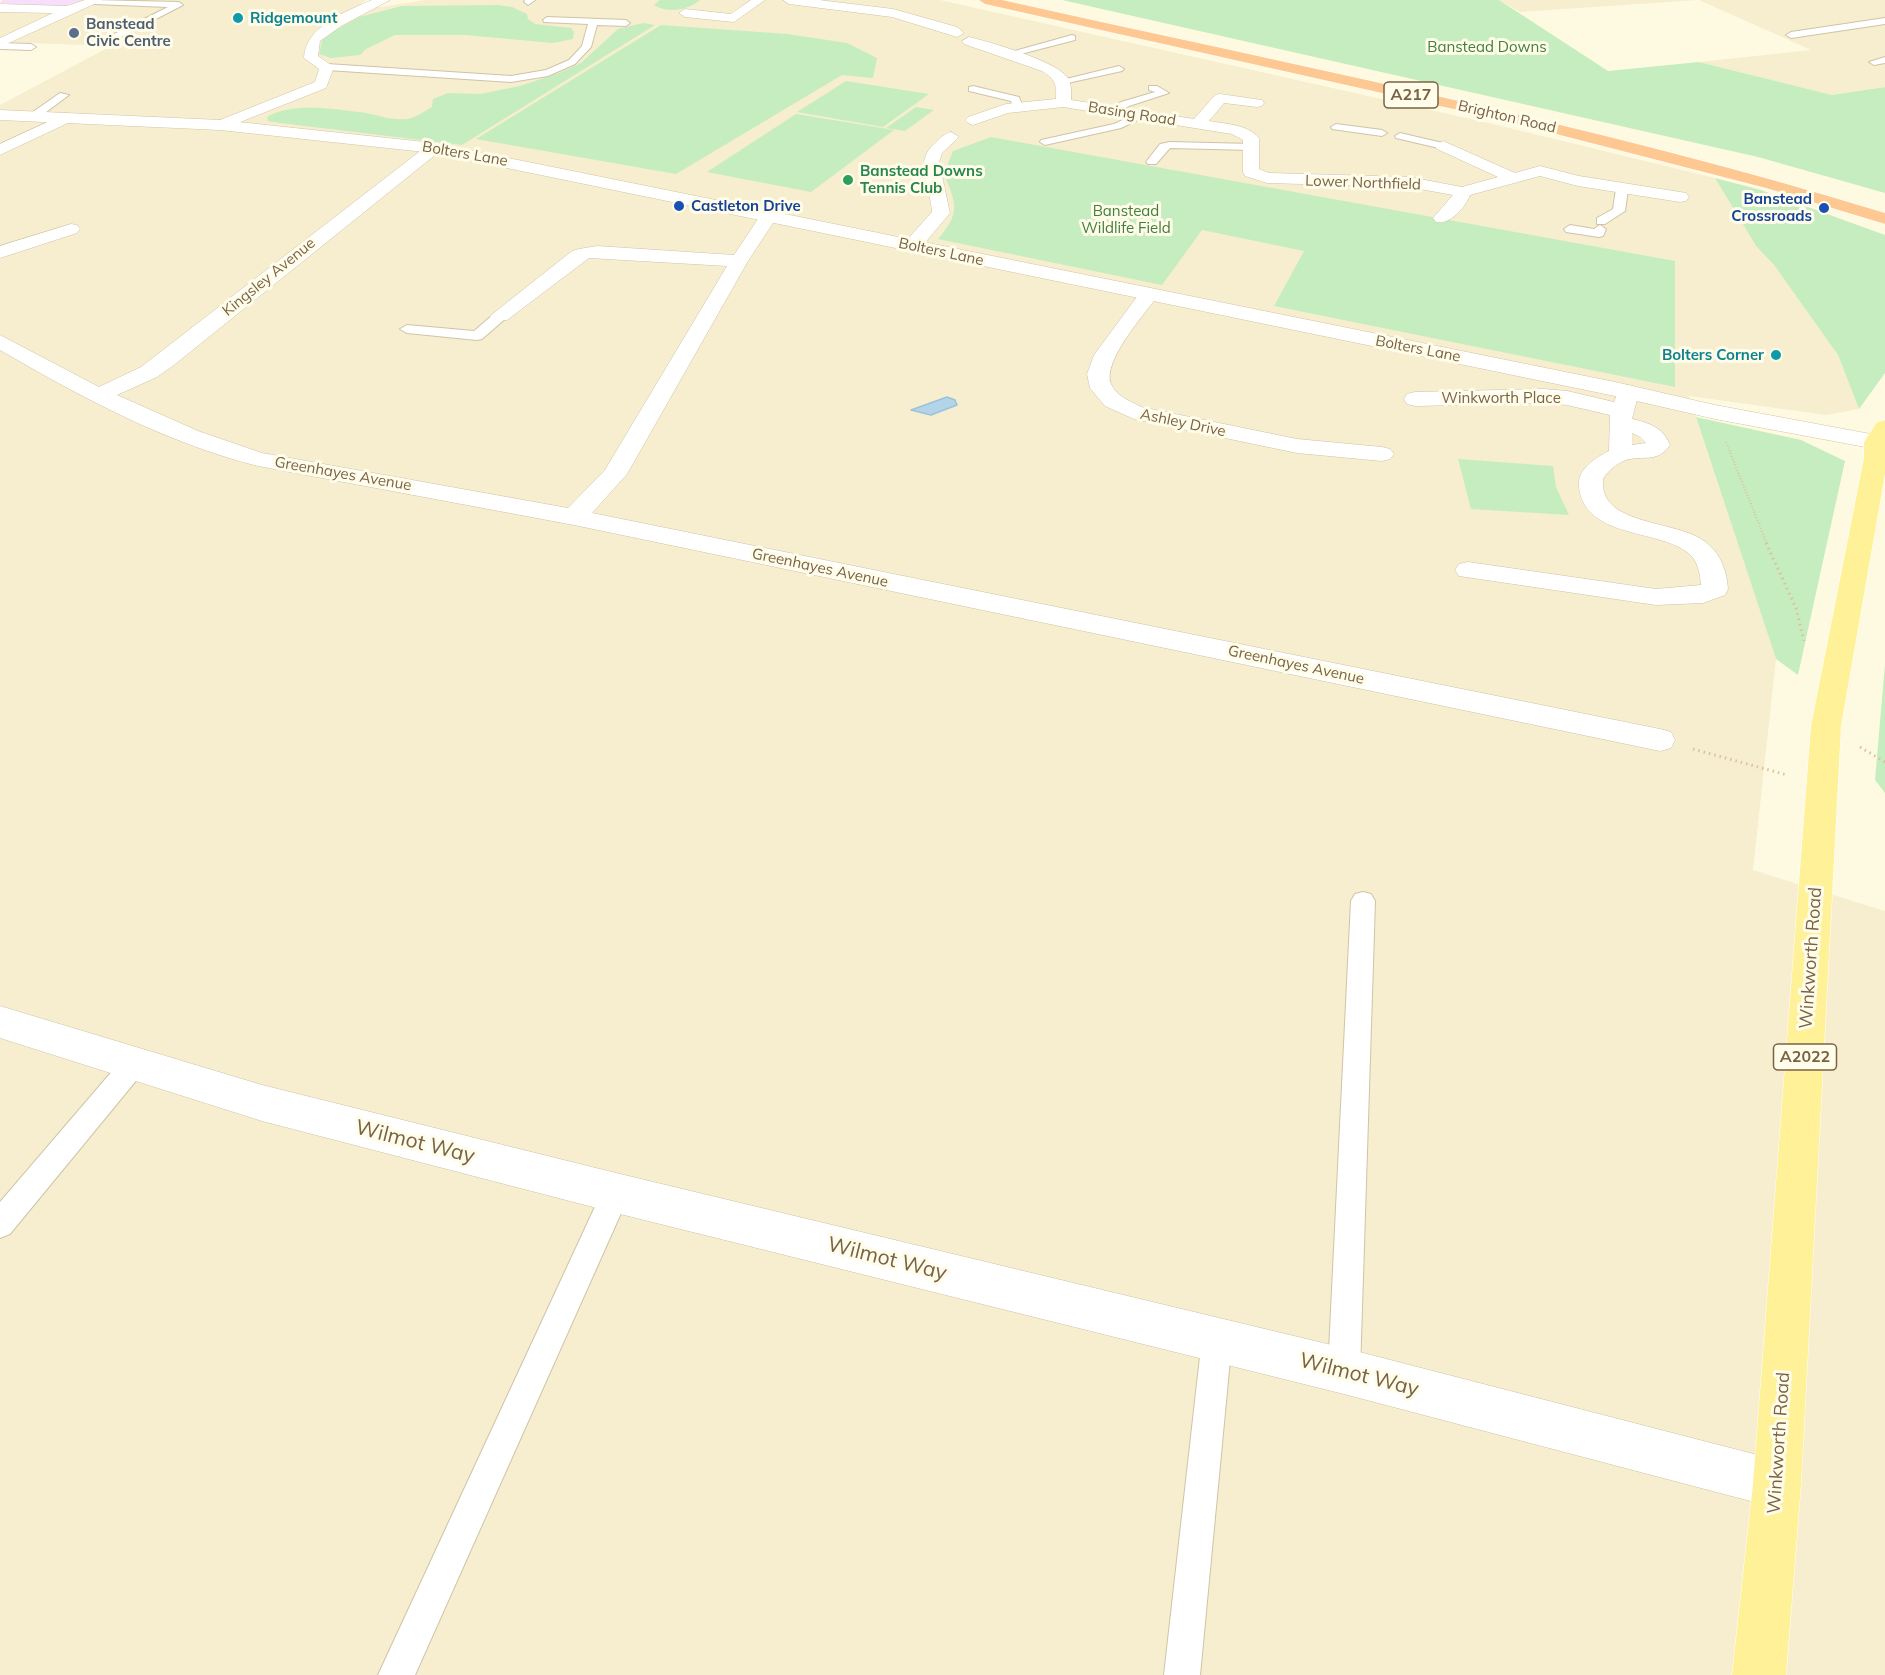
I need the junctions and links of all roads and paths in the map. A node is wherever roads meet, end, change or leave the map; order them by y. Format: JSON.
{"nodes":[{"id":1,"x":95,"y":0,"type":"edge"},
{"id":2,"x":378,"y":0,"type":"edge"},
{"id":3,"x":384,"y":0,"type":"edge"},
{"id":4,"x":759,"y":0,"type":"edge"},
{"id":5,"x":789,"y":0,"type":"edge"},
{"id":6,"x":985,"y":0,"type":"edge"},
{"id":7,"x":1027,"y":0,"type":"edge"},
{"id":8,"x":0,"y":8,"type":"edge"},
{"id":9,"x":71,"y":9,"type":"junction"},
{"id":10,"x":685,"y":13,"type":"dead end"},
{"id":11,"x":734,"y":18,"type":"junction"},
{"id":12,"x":547,"y":20,"type":"dead end"},
{"id":13,"x":757,"y":20,"type":"dead end"},
{"id":14,"x":1885,"y":21,"type":"edge"},
{"id":15,"x":593,"y":22,"type":"junction"},
{"id":16,"x":626,"y":23,"type":"dead end"},
{"id":17,"x":1874,"y":23,"type":"junction"},
{"id":18,"x":1885,"y":27,"type":"edge"},
{"id":19,"x":1791,"y":35,"type":"dead end"},
{"id":20,"x":113,"y":38,"type":"dead end"},
{"id":21,"x":1072,"y":38,"type":"dead end"},
{"id":22,"x":0,"y":45,"type":"edge"},
{"id":23,"x":31,"y":47,"type":"dead end"},
{"id":24,"x":1009,"y":54,"type":"junction"},
{"id":25,"x":1885,"y":60,"type":"edge"},
{"id":26,"x":1874,"y":62,"type":"dead end"},
{"id":27,"x":327,"y":66,"type":"junction"},
{"id":28,"x":1119,"y":69,"type":"dead end"},
{"id":29,"x":1063,"y":81,"type":"junction"},
{"id":30,"x":1153,"y":88,"type":"dead end"},
{"id":31,"x":973,"y":89,"type":"dead end"},
{"id":32,"x":64,"y":95,"type":"dead end"},
{"id":33,"x":1063,"y":103,"type":"junction"},
{"id":34,"x":1257,"y":104,"type":"dead end"},
{"id":35,"x":1018,"y":107,"type":"junction"},
{"id":36,"x":1113,"y":111,"type":"junction"},
{"id":37,"x":0,"y":115,"type":"edge"},
{"id":38,"x":1140,"y":115,"type":"junction"},
{"id":39,"x":34,"y":116,"type":"junction"},
{"id":40,"x":67,"y":118,"type":"junction"},
{"id":41,"x":1198,"y":124,"type":"junction"},
{"id":42,"x":220,"y":125,"type":"junction"},
{"id":43,"x":1336,"y":127,"type":"dead end"},
{"id":44,"x":1382,"y":133,"type":"dead end"},
{"id":45,"x":1400,"y":136,"type":"dead end"},
{"id":46,"x":1045,"y":142,"type":"dead end"},
{"id":47,"x":1443,"y":146,"type":"joint"},
{"id":48,"x":1252,"y":147,"type":"junction"},
{"id":49,"x":434,"y":148,"type":"junction"},
{"id":50,"x":0,"y":150,"type":"edge"},
{"id":51,"x":1152,"y":162,"type":"dead end"},
{"id":52,"x":1559,"y":163,"type":"dead end"},
{"id":53,"x":1540,"y":171,"type":"junction"},
{"id":54,"x":1751,"y":172,"type":"junction"},
{"id":55,"x":1513,"y":178,"type":"junction"},
{"id":56,"x":1622,"y":189,"type":"junction"},
{"id":57,"x":1462,"y":192,"type":"junction"},
{"id":58,"x":1680,"y":197,"type":"dead end"},
{"id":59,"x":1885,"y":206,"type":"edge"},
{"id":60,"x":768,"y":217,"type":"junction"},
{"id":61,"x":1442,"y":218,"type":"dead end"},
{"id":62,"x":1885,"y":219,"type":"edge"},
{"id":63,"x":71,"y":229,"type":"dead end"},
{"id":64,"x":1570,"y":229,"type":"dead end"},
{"id":65,"x":912,"y":246,"type":"junction"},
{"id":66,"x":0,"y":252,"type":"edge"},
{"id":67,"x":621,"y":255,"type":"junction"},
{"id":68,"x":739,"y":261,"type":"junction"},
{"id":69,"x":548,"y":279,"type":"junction"},
{"id":70,"x":1149,"y":294,"type":"junction"},
{"id":71,"x":500,"y":316,"type":"joint"},
{"id":72,"x":407,"y":329,"type":"dead end"},
{"id":73,"x":0,"y":341,"type":"edge"},
{"id":74,"x":98,"y":396,"type":"junction"},
{"id":75,"x":1415,"y":399,"type":"dead end"},
{"id":76,"x":1623,"y":412,"type":"junction"},
{"id":77,"x":1715,"y":412,"type":"junction"},
{"id":78,"x":1880,"y":434,"type":"edge"},
{"id":79,"x":1621,"y":450,"type":"junction"},
{"id":80,"x":1382,"y":454,"type":"dead end"},
{"id":81,"x":574,"y":517,"type":"junction"},
{"id":82,"x":1468,"y":570,"type":"dead end"},
{"id":83,"x":1807,"y":651,"type":"dead end"},
{"id":84,"x":1660,"y":740,"type":"joint"},
{"id":85,"x":1823,"y":784,"type":"junction"},
{"id":86,"x":1363,"y":901,"type":"dead end"},
{"id":87,"x":0,"y":1022,"type":"edge"},
{"id":88,"x":135,"y":1063,"type":"junction"},
{"id":89,"x":616,"y":1193,"type":"junction"},
{"id":90,"x":0,"y":1224,"type":"edge"},
{"id":91,"x":1217,"y":1339,"type":"junction"},
{"id":92,"x":1344,"y":1371,"type":"junction"},
{"id":93,"x":1777,"y":1484,"type":"junction"},
{"id":94,"x":396,"y":1675,"type":"edge"},
{"id":95,"x":1182,"y":1675,"type":"edge"},
{"id":96,"x":1759,"y":1675,"type":"edge"}],
"edges":[{"from":1,"to":9,"type":"street"},
{"from":1,"to":20,"type":"lane"},
{"from":2,"to":3,"type":"street"},
{"from":2,"to":27,"type":"street"},
{"from":4,"to":11,"type":"street"},
{"from":5,"to":24,"type":"street"},
{"from":6,"to":54,"type":"highway","name":"Brighton Road","number":"A217"},
{"from":7,"to":54,"type":"highway","name":"Brighton Road","number":"A217"},
{"from":8,"to":9,"type":"street"},
{"from":9,"to":22,"type":"street"},
{"from":10,"to":11,"type":"street"},
{"from":11,"to":13,"type":"street"},
{"from":12,"to":15,"type":"lane"},
{"from":14,"to":17,"type":"lane"},
{"from":15,"to":16,"type":"lane"},
{"from":15,"to":27,"type":"lane"},
{"from":17,"to":18,"type":"lane"},
{"from":17,"to":19,"type":"lane"},
{"from":21,"to":24,"type":"lane"},
{"from":22,"to":23,"type":"lane"},
{"from":24,"to":29,"type":"street"},
{"from":25,"to":26,"type":"lane"},
{"from":27,"to":42,"type":"street"},
{"from":28,"to":29,"type":"lane"},
{"from":29,"to":33,"type":"street"},
{"from":30,"to":36,"type":"lane"},
{"from":31,"to":35,"type":"lane"},
{"from":32,"to":39,"type":"lane"},
{"from":33,"to":35,"type":"street","name":"Basing Road"},
{"from":33,"to":36,"type":"street","name":"Basing Road"},
{"from":34,"to":41,"type":"street"},
{"from":35,"to":65,"type":"street","name":"Basing Road"},
{"from":36,"to":38,"type":"street","name":"Basing Road"},
{"from":37,"to":39,"type":"street","name":"Bolters Lane"},
{"from":38,"to":41,"type":"street","name":"Basing Road"},
{"from":38,"to":46,"type":"lane"},
{"from":39,"to":40,"type":"street","name":"Bolters Lane"},
{"from":40,"to":42,"type":"street","name":"Bolters Lane"},
{"from":40,"to":50,"type":"street"},
{"from":41,"to":48,"type":"street","name":"Basing Road"},
{"from":42,"to":49,"type":"street","name":"Bolters Lane"},
{"from":43,"to":44,"type":"lane"},
{"from":45,"to":47,"type":"lane"},
{"from":47,"to":55,"type":"street"},
{"from":48,"to":51,"type":"lane"},
{"from":48,"to":57,"type":"street","name":"Lower Northfield"},
{"from":49,"to":60,"type":"street","name":"Bolters Lane"},
{"from":49,"to":74,"type":"street","name":"Kingsley Avenue"},
{"from":52,"to":53,"type":"street"},
{"from":53,"to":55,"type":"street","name":"Lower Northfield"},
{"from":53,"to":56,"type":"street","name":"Lower Northfield"},
{"from":54,"to":59,"type":"highway","name":"Brighton Road","number":"A217"},
{"from":54,"to":62,"type":"highway","name":"Brighton Road","number":"A217"},
{"from":55,"to":57,"type":"street","name":"Lower Northfield"},
{"from":56,"to":58,"type":"street","name":"Lower Northfield"},
{"from":56,"to":64,"type":"lane"},
{"from":57,"to":61,"type":"street"},
{"from":60,"to":65,"type":"street","name":"Bolters Lane"},
{"from":60,"to":68,"type":"street"},
{"from":63,"to":66,"type":"street"},
{"from":65,"to":70,"type":"street","name":"Bolters Lane"},
{"from":67,"to":68,"type":"street"},
{"from":67,"to":69,"type":"street"},
{"from":67,"to":69,"type":"street"},
{"from":68,"to":81,"type":"street"},
{"from":69,"to":71,"type":"street"},
{"from":70,"to":76,"type":"street","name":"Bolters Lane"},
{"from":70,"to":80,"type":"street","name":"Ashley Drive"},
{"from":71,"to":72,"type":"lane"},
{"from":73,"to":74,"type":"street","name":"Greenhayes Avenue"},
{"from":74,"to":81,"type":"street","name":"Greenhayes Avenue"},
{"from":75,"to":76,"type":"street","name":"Winkworth Place"},
{"from":76,"to":77,"type":"street","name":"Bolters Lane"},
{"from":76,"to":79,"type":"street"},
{"from":76,"to":79,"type":"street","name":"Winkworth Place"},
{"from":77,"to":78,"type":"street","name":"Bolters Lane"},
{"from":77,"to":83,"type":"path"},
{"from":78,"to":85,"type":"main road","name":"Winkworth Road","number":"A2022"},
{"from":79,"to":82,"type":"street"},
{"from":81,"to":84,"type":"street","name":"Greenhayes Avenue"},
{"from":84,"to":85,"type":"path"},
{"from":85,"to":93,"type":"main road","name":"Winkworth Road","number":"A2022"},
{"from":86,"to":92,"type":"lane"},
{"from":87,"to":88,"type":"street","name":"Wilmot Way"},
{"from":88,"to":89,"type":"street","name":"Wilmot Way"},
{"from":88,"to":90,"type":"lane"},
{"from":89,"to":91,"type":"street","name":"Wilmot Way"},
{"from":89,"to":94,"type":"lane"},
{"from":91,"to":92,"type":"street","name":"Wilmot Way"},
{"from":91,"to":95,"type":"lane"},
{"from":92,"to":93,"type":"street","name":"Wilmot Way"},
{"from":93,"to":96,"type":"main road","name":"Winkworth Road","number":"A2022"}]}
